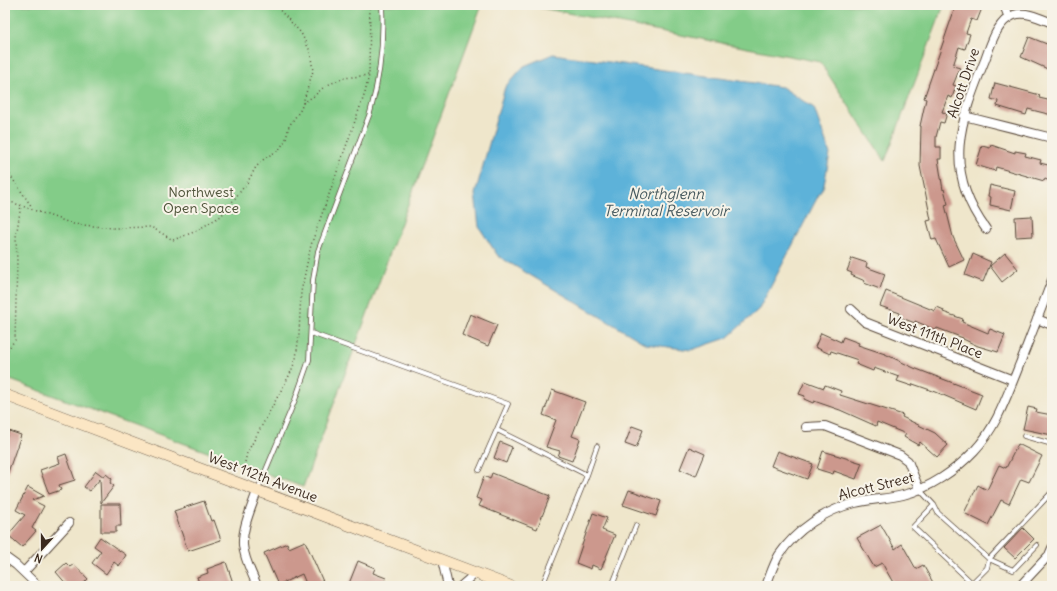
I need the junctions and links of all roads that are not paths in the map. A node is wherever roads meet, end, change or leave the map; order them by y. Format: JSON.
{"nodes":[{"id":1,"x":382,"y":5,"type":"edge"},
{"id":2,"x":1004,"y":5,"type":"edge"},
{"id":3,"x":1009,"y":18,"type":"junction"},
{"id":4,"x":1052,"y":23,"type":"edge"},
{"id":5,"x":964,"y":116,"type":"junction"},
{"id":6,"x":1052,"y":138,"type":"edge"},
{"id":7,"x":986,"y":229,"type":"dead end"},
{"id":8,"x":1052,"y":280,"type":"edge"},
{"id":9,"x":851,"y":309,"type":"dead end"},
{"id":10,"x":1037,"y":320,"type":"junction"},
{"id":11,"x":1052,"y":325,"type":"edge"},
{"id":12,"x":311,"y":333,"type":"junction"},
{"id":13,"x":1013,"y":380,"type":"junction"},
{"id":14,"x":5,"y":395,"type":"edge"},
{"id":15,"x":806,"y":428,"type":"dead end"},
{"id":16,"x":497,"y":430,"type":"junction"},
{"id":17,"x":1024,"y":436,"type":"dead end"},
{"id":18,"x":1052,"y":444,"type":"edge"},
{"id":19,"x":597,"y":446,"type":"dead end"},
{"id":20,"x":479,"y":470,"type":"dead end"},
{"id":21,"x":587,"y":475,"type":"junction"},
{"id":22,"x":919,"y":489,"type":"junction"},
{"id":23,"x":258,"y":491,"type":"junction"},
{"id":24,"x":1052,"y":492,"type":"edge"},
{"id":25,"x":934,"y":505,"type":"junction"},
{"id":26,"x":69,"y":523,"type":"dead end"},
{"id":27,"x":636,"y":525,"type":"dead end"},
{"id":28,"x":1037,"y":545,"type":"dead end"},
{"id":29,"x":1052,"y":548,"type":"edge"},
{"id":30,"x":5,"y":557,"type":"edge"},
{"id":31,"x":988,"y":559,"type":"junction"},
{"id":32,"x":442,"y":560,"type":"junction"},
{"id":33,"x":24,"y":572,"type":"junction"},
{"id":34,"x":476,"y":573,"type":"junction"},
{"id":35,"x":38,"y":586,"type":"edge"},
{"id":36,"x":257,"y":586,"type":"edge"},
{"id":37,"x":448,"y":586,"type":"edge"},
{"id":38,"x":461,"y":586,"type":"edge"},
{"id":39,"x":510,"y":586,"type":"edge"},
{"id":40,"x":542,"y":586,"type":"edge"},
{"id":41,"x":612,"y":586,"type":"edge"},
{"id":42,"x":766,"y":586,"type":"edge"},
{"id":43,"x":1020,"y":586,"type":"edge"}],
"edges":[{"from":1,"to":12,"type":"lane"},
{"from":2,"to":3,"type":"street"},
{"from":3,"to":4,"type":"street"},
{"from":3,"to":5,"type":"street","name":"Alcott Drive"},
{"from":5,"to":6,"type":"street"},
{"from":5,"to":7,"type":"street","name":"Alcott Drive"},
{"from":8,"to":10,"type":"street","name":"Alcott Street"},
{"from":9,"to":13,"type":"street","name":"West 111th Place"},
{"from":10,"to":11,"type":"street"},
{"from":10,"to":13,"type":"street","name":"Alcott Street"},
{"from":12,"to":16,"type":"lane"},
{"from":12,"to":23,"type":"lane"},
{"from":13,"to":22,"type":"street","name":"Alcott Street"},
{"from":14,"to":23,"type":"main road","name":"West 112th Avenue"},
{"from":15,"to":22,"type":"street"},
{"from":16,"to":20,"type":"lane"},
{"from":16,"to":21,"type":"lane"},
{"from":17,"to":18,"type":"lane"},
{"from":19,"to":21,"type":"lane"},
{"from":21,"to":40,"type":"lane"},
{"from":22,"to":25,"type":"lane"},
{"from":22,"to":42,"type":"street","name":"Alcott Street"},
{"from":23,"to":32,"type":"main road","name":"West 112th Avenue"},
{"from":23,"to":36,"type":"street"},
{"from":24,"to":31,"type":"lane"},
{"from":25,"to":31,"type":"lane"},
{"from":25,"to":31,"type":"lane"},
{"from":26,"to":33,"type":"street"},
{"from":27,"to":41,"type":"lane"},
{"from":28,"to":31,"type":"lane"},
{"from":29,"to":43,"type":"street"},
{"from":30,"to":33,"type":"street"},
{"from":32,"to":34,"type":"main road","name":"West 112th Avenue"},
{"from":32,"to":37,"type":"street"},
{"from":33,"to":35,"type":"street"},
{"from":34,"to":38,"type":"street"},
{"from":34,"to":39,"type":"main road","name":"West 112th Avenue"}]}
